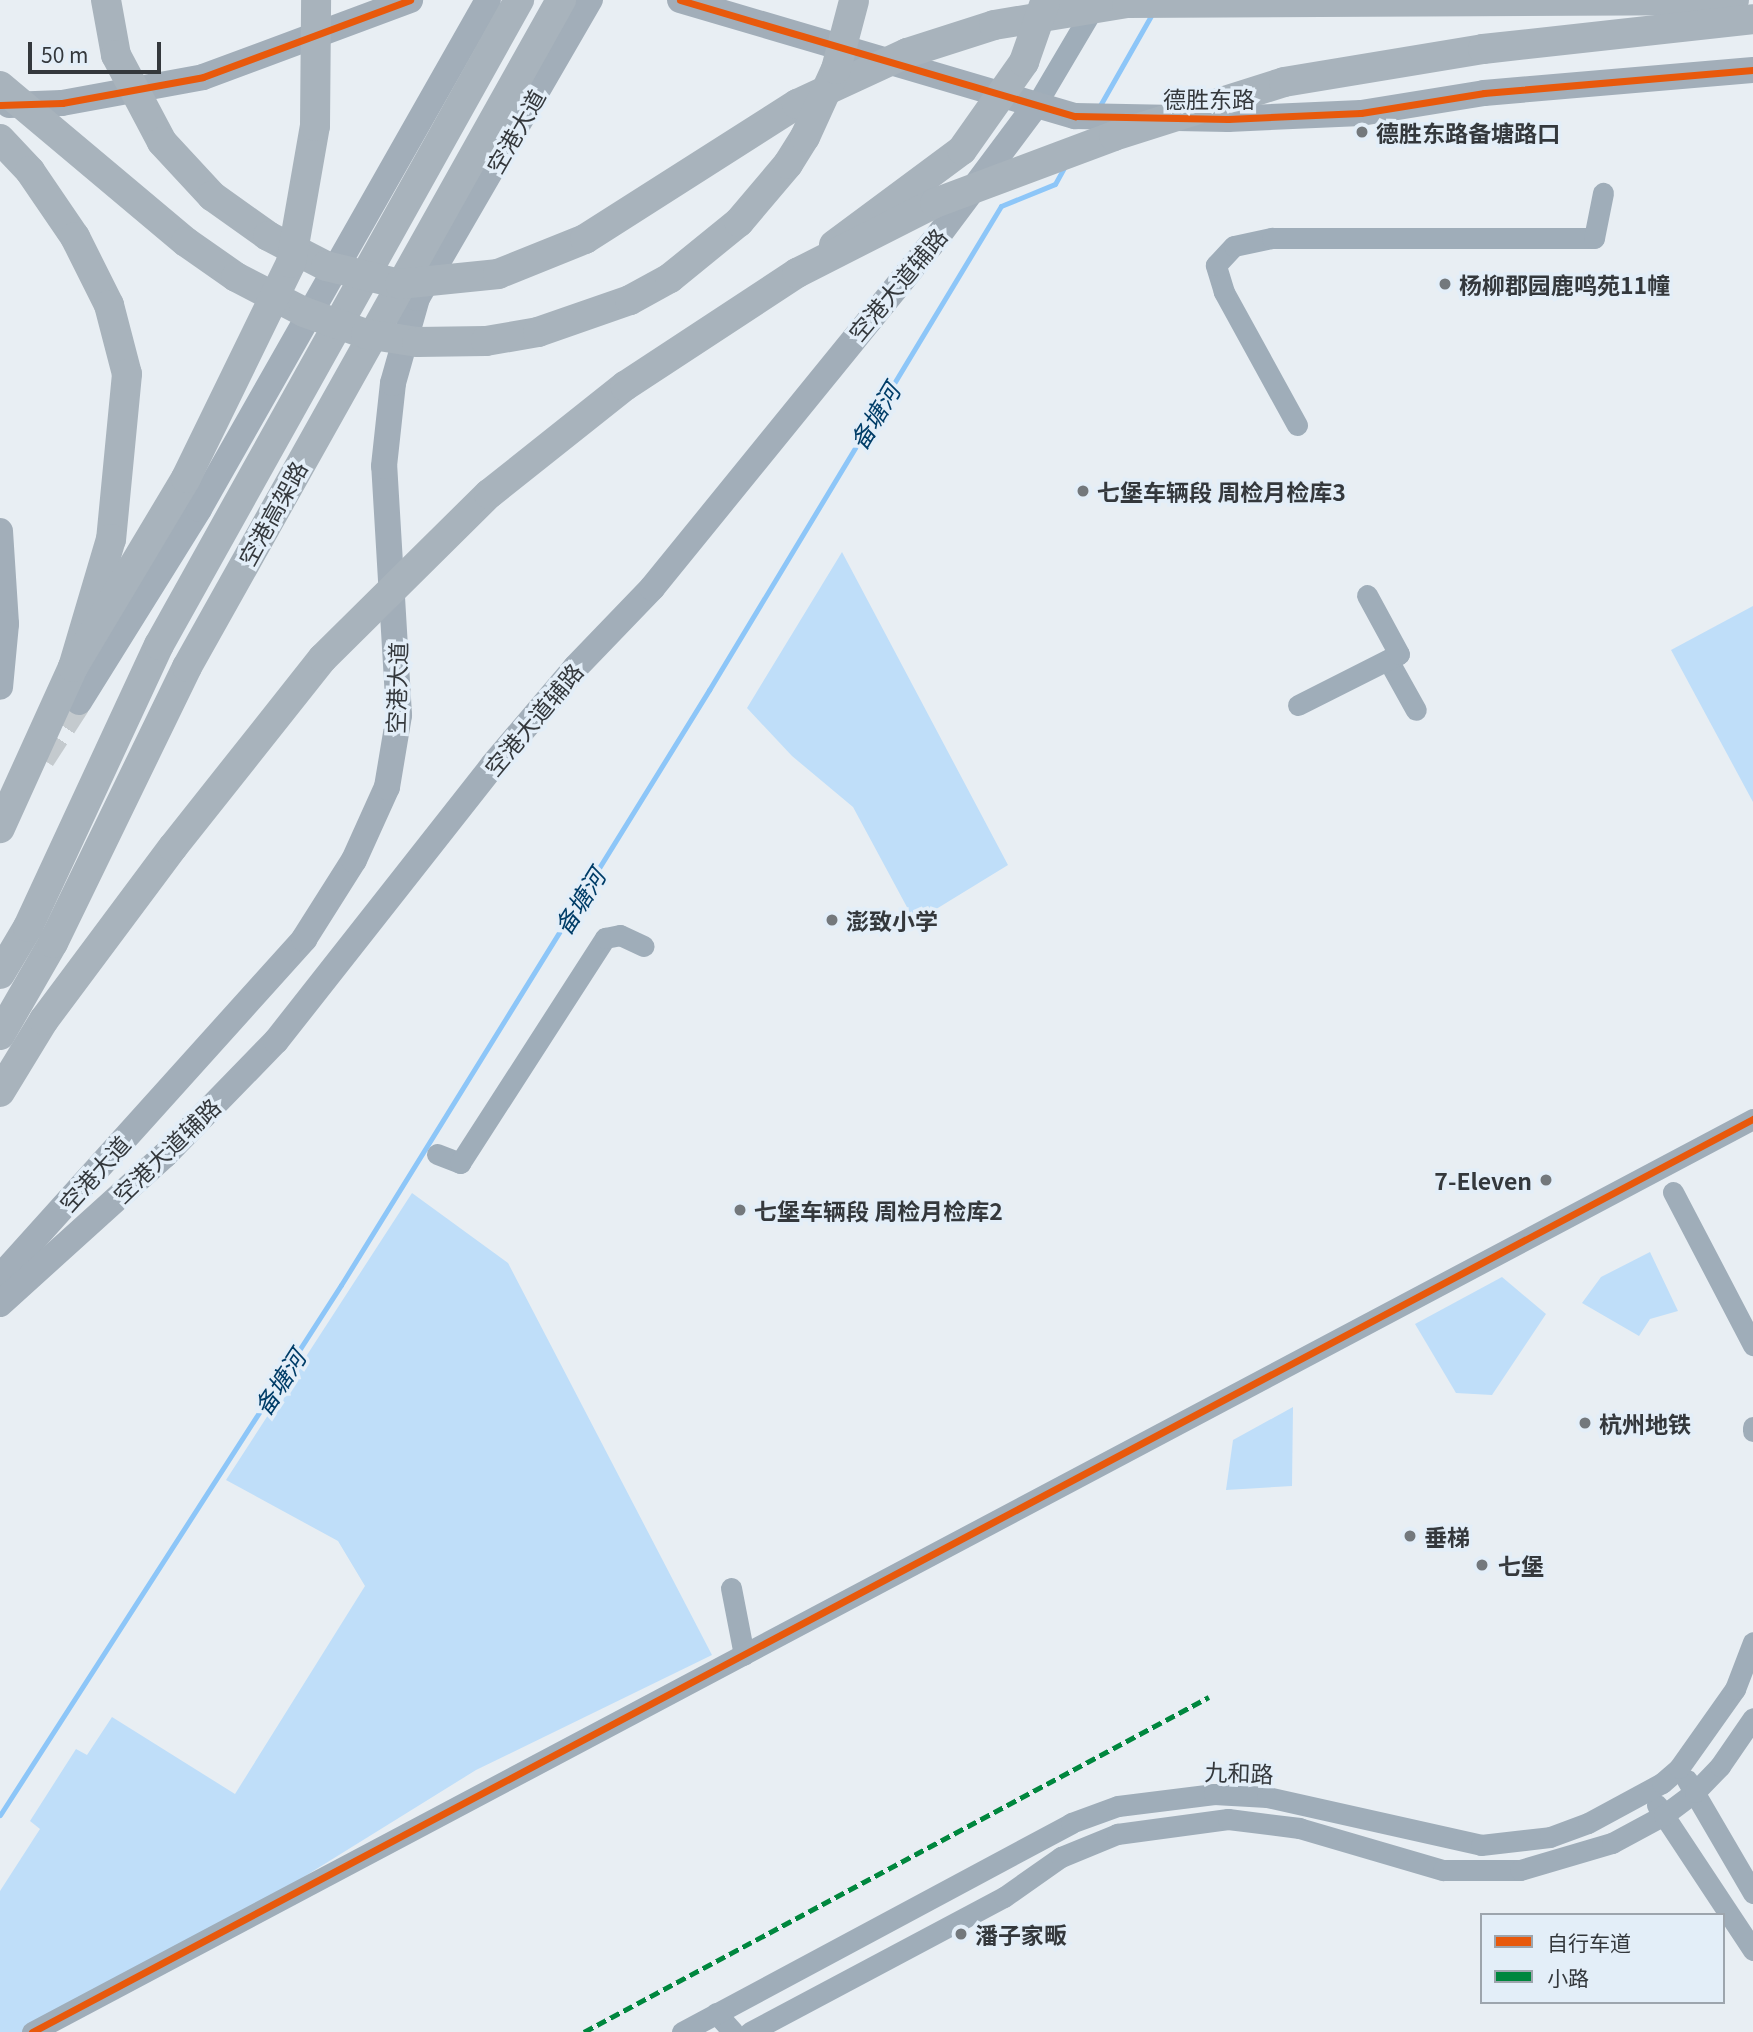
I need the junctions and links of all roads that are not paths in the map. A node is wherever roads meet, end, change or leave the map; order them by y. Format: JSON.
{"nodes":[{"id":1,"x":106,"y":0,"type":"edge"},
{"id":2,"x":316,"y":0,"type":"edge"},
{"id":3,"x":410,"y":0,"type":"edge"},
{"id":4,"x":488,"y":0,"type":"edge"},
{"id":5,"x":519,"y":0,"type":"edge"},
{"id":6,"x":561,"y":0,"type":"edge"},
{"id":7,"x":590,"y":0,"type":"edge"},
{"id":8,"x":680,"y":0,"type":"edge"},
{"id":9,"x":854,"y":0,"type":"edge"},
{"id":10,"x":1046,"y":0,"type":"edge"},
{"id":11,"x":1098,"y":0,"type":"edge"},
{"id":12,"x":1734,"y":0,"type":"edge"},
{"id":13,"x":1753,"y":19,"type":"edge"},
{"id":14,"x":486,"y":31,"type":"junction"},
{"id":15,"x":551,"y":44,"type":"junction"},
{"id":16,"x":1753,"y":70,"type":"edge"},
{"id":17,"x":0,"y":86,"type":"edge"},
{"id":18,"x":0,"y":105,"type":"edge"},
{"id":19,"x":1036,"y":105,"type":"junction"},
{"id":20,"x":0,"y":139,"type":"edge"},
{"id":21,"x":1603,"y":193,"type":"dead end"},
{"id":22,"x":797,"y":272,"type":"junction"},
{"id":23,"x":1297,"y":425,"type":"dead end"},
{"id":24,"x":0,"y":531,"type":"edge"},
{"id":25,"x":1367,"y":595,"type":"dead end"},
{"id":26,"x":1388,"y":660,"type":"junction"},
{"id":27,"x":73,"y":667,"type":"junction"},
{"id":28,"x":0,"y":687,"type":"edge"},
{"id":29,"x":79,"y":702,"type":"tunnel mouth"},
{"id":30,"x":1298,"y":705,"type":"dead end"},
{"id":31,"x":1416,"y":710,"type":"dead end"},
{"id":32,"x":0,"y":828,"type":"edge"},
{"id":33,"x":643,"y":946,"type":"dead end"},
{"id":34,"x":0,"y":974,"type":"edge"},
{"id":35,"x":0,"y":1035,"type":"edge"},
{"id":36,"x":0,"y":1092,"type":"edge"},
{"id":37,"x":1753,"y":1119,"type":"edge"},
{"id":38,"x":436,"y":1154,"type":"dead end"},
{"id":39,"x":1673,"y":1192,"type":"dead end"},
{"id":40,"x":0,"y":1277,"type":"edge"},
{"id":41,"x":0,"y":1304,"type":"edge"},
{"id":42,"x":1753,"y":1345,"type":"edge"},
{"id":43,"x":731,"y":1588,"type":"dead end"},
{"id":44,"x":1753,"y":1642,"type":"edge"},
{"id":45,"x":744,"y":1655,"type":"junction"},
{"id":46,"x":1753,"y":1718,"type":"edge"},
{"id":47,"x":1679,"y":1768,"type":"junction"},
{"id":48,"x":1648,"y":1791,"type":"junction"},
{"id":49,"x":1695,"y":1792,"type":"junction"},
{"id":50,"x":1664,"y":1815,"type":"junction"},
{"id":51,"x":1753,"y":1893,"type":"edge"},
{"id":52,"x":1753,"y":1950,"type":"edge"},
{"id":53,"x":716,"y":2014,"type":"junction"},
{"id":54,"x":687,"y":2031,"type":"edge"},
{"id":55,"x":32,"y":2032,"type":"edge"},
{"id":56,"x":733,"y":2032,"type":"edge"},
{"id":57,"x":750,"y":2032,"type":"edge"}],
"edges":[{"from":1,"to":12,"type":"highway","bridge":true},
{"from":2,"to":27,"type":"highway","bridge":true},
{"from":3,"to":18,"type":"main road"},
{"from":4,"to":14,"type":"main road"},
{"from":5,"to":14,"type":"highway","name":"空港高架路"},
{"from":6,"to":15,"type":"highway","name":"空港高架路"},
{"from":7,"to":15,"type":"main road","name":"空港大道"},
{"from":8,"to":19,"type":"main road","name":"德胜东路"},
{"from":9,"to":17,"type":"highway","bridge":true},
{"from":10,"to":22,"type":"highway","bridge":true},
{"from":11,"to":19,"type":"street"},
{"from":13,"to":22,"type":"highway","bridge":true},
{"from":14,"to":29,"type":"main road"},
{"from":14,"to":34,"type":"highway","name":"空港高架路"},
{"from":15,"to":35,"type":"highway","name":"空港高架路"},
{"from":15,"to":40,"type":"main road","name":"空港大道"},
{"from":16,"to":19,"type":"main road","name":"德胜东路"},
{"from":19,"to":41,"type":"main road","name":"空港大道辅路"},
{"from":20,"to":27,"type":"highway","bridge":true},
{"from":21,"to":23,"type":"street"},
{"from":22,"to":36,"type":"highway","bridge":true},
{"from":24,"to":28,"type":"main road"},
{"from":25,"to":26,"type":"street"},
{"from":26,"to":30,"type":"street"},
{"from":26,"to":31,"type":"street"},
{"from":27,"to":32,"type":"highway"},
{"from":33,"to":38,"type":"street"},
{"from":37,"to":45,"type":"street"},
{"from":39,"to":42,"type":"street"},
{"from":43,"to":45,"type":"street"},
{"from":44,"to":47,"type":"street","name":"九和路"},
{"from":45,"to":55,"type":"street"},
{"from":46,"to":49,"type":"street","name":"九和路"},
{"from":47,"to":48,"type":"street","name":"九和路"},
{"from":47,"to":49,"type":"street"},
{"from":48,"to":50,"type":"street"},
{"from":48,"to":53,"type":"street","name":"九和路"},
{"from":49,"to":50,"type":"street","name":"九和路"},
{"from":49,"to":51,"type":"street"},
{"from":50,"to":52,"type":"street"},
{"from":50,"to":57,"type":"street","name":"九和路"},
{"from":53,"to":54,"type":"street","name":"九和路"},
{"from":53,"to":56,"type":"street"}]}
